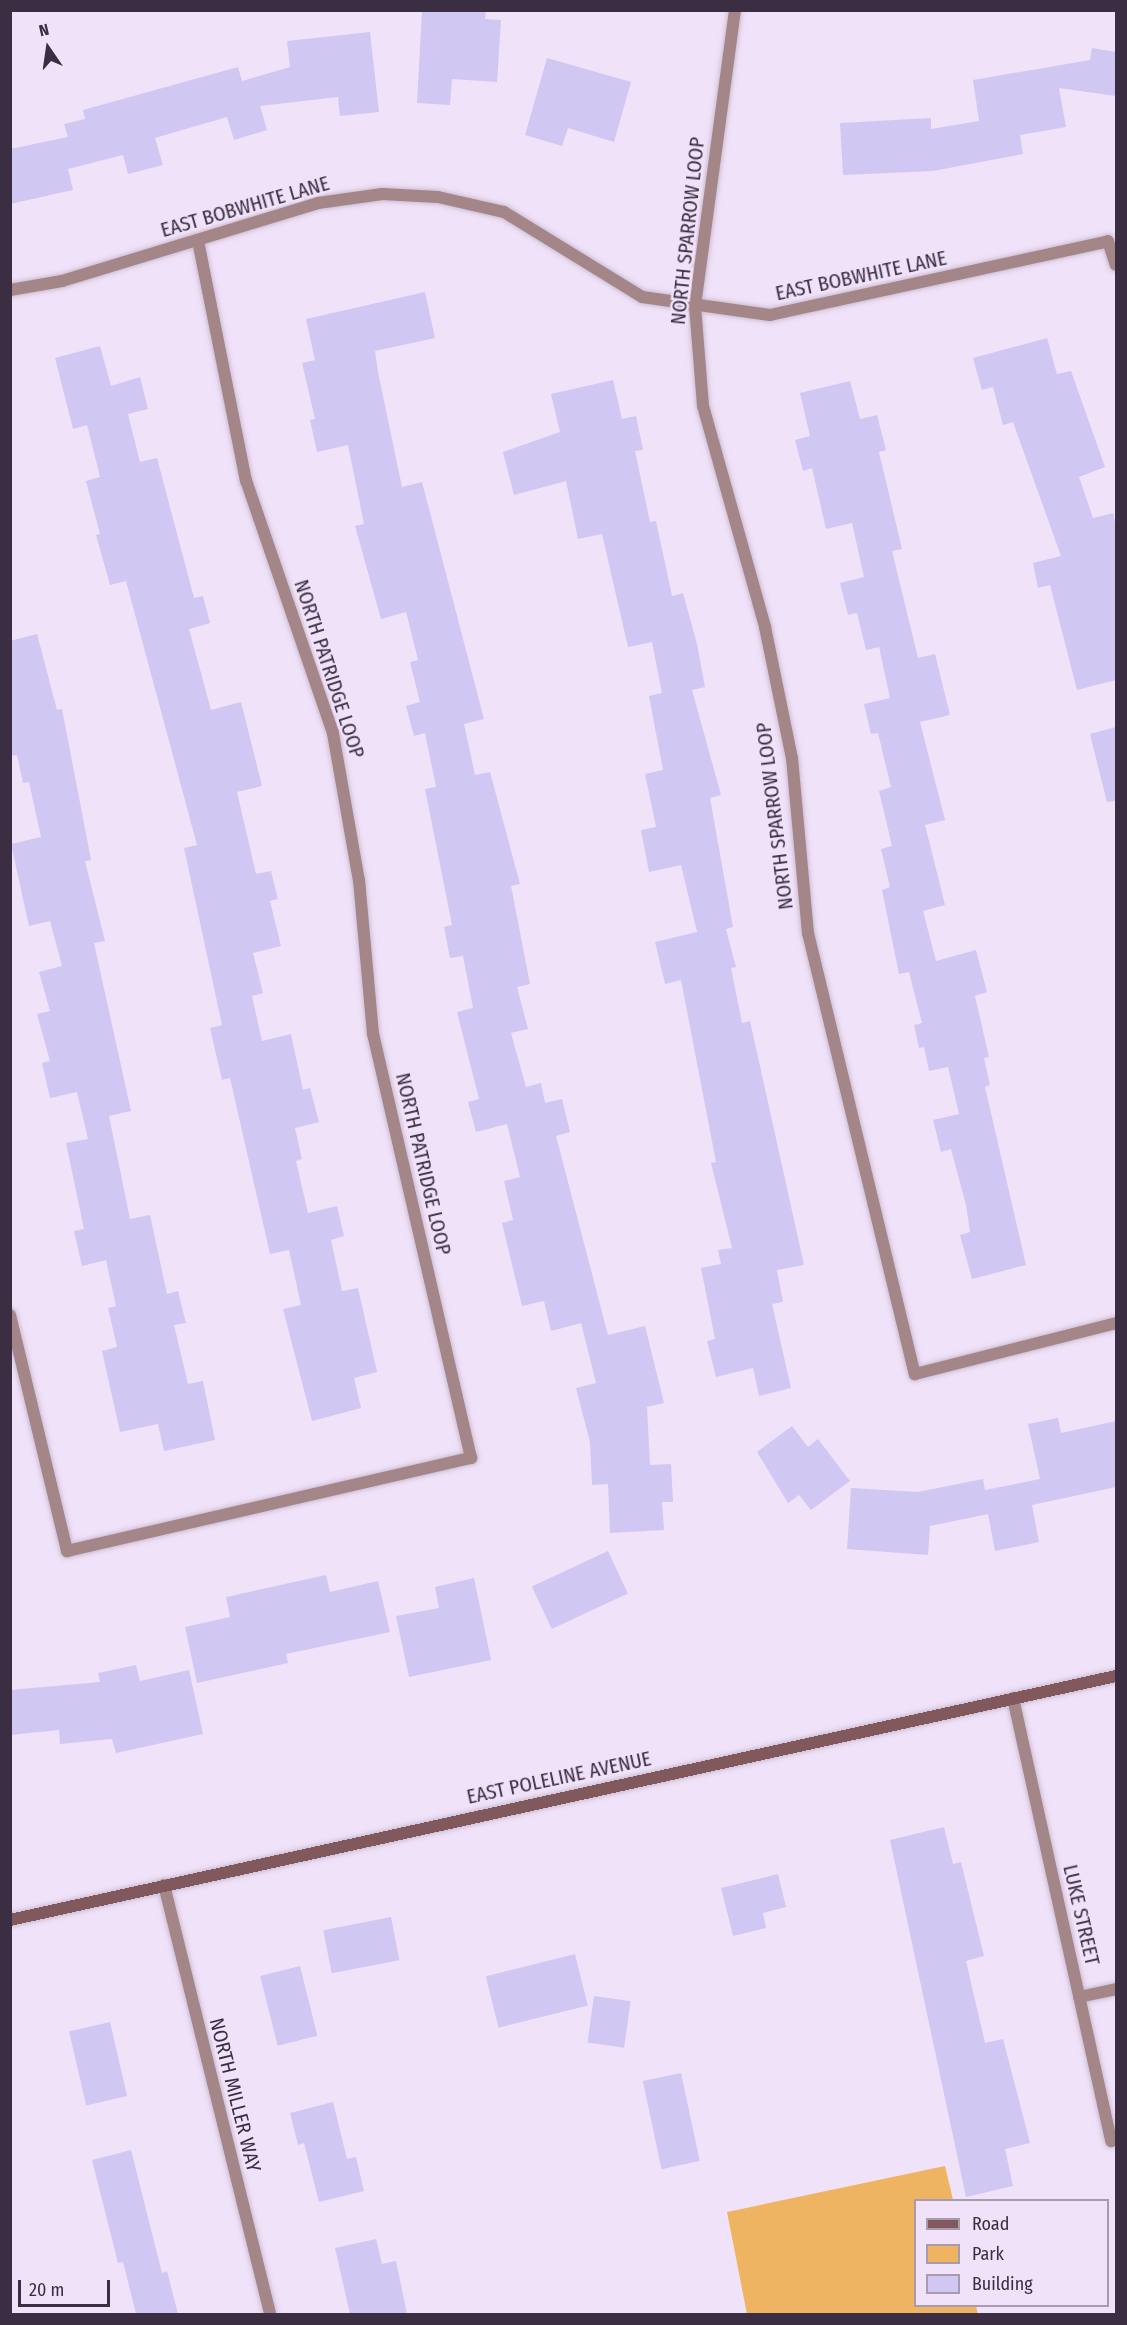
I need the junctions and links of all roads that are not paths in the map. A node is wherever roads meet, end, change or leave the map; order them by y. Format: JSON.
{"nodes":[{"id":1,"x":735,"y":10,"type":"edge"},
{"id":2,"x":198,"y":241,"type":"junction"},
{"id":3,"x":1116,"y":265,"type":"edge"},
{"id":4,"x":10,"y":290,"type":"edge"},
{"id":5,"x":695,"y":306,"type":"junction"},
{"id":6,"x":10,"y":1315,"type":"edge"},
{"id":7,"x":1116,"y":1323,"type":"edge"},
{"id":8,"x":1116,"y":1677,"type":"edge"},
{"id":9,"x":1013,"y":1698,"type":"junction"},
{"id":10,"x":165,"y":1885,"type":"junction"},
{"id":11,"x":10,"y":1920,"type":"edge"},
{"id":12,"x":1116,"y":1989,"type":"edge"},
{"id":13,"x":1079,"y":1997,"type":"junction"},
{"id":14,"x":1111,"y":2142,"type":"dead end"},
{"id":15,"x":270,"y":2314,"type":"edge"}],
"edges":[{"from":1,"to":5,"type":"street","name":"NORTH SPARROW LOOP"},
{"from":2,"to":4,"type":"street","name":"EAST BOBWHITE LANE"},
{"from":2,"to":5,"type":"street","name":"EAST BOBWHITE LANE"},
{"from":2,"to":6,"type":"street","name":"NORTH PATRIDGE LOOP"},
{"from":3,"to":5,"type":"street","name":"EAST BOBWHITE LANE"},
{"from":5,"to":7,"type":"street","name":"NORTH SPARROW LOOP"},
{"from":8,"to":9,"type":"main road","name":"EAST POLELINE AVENUE"},
{"from":9,"to":10,"type":"main road","name":"EAST POLELINE AVENUE"},
{"from":9,"to":13,"type":"street","name":"LUKE STREET"},
{"from":10,"to":11,"type":"main road","name":"EAST POLELINE AVENUE"},
{"from":10,"to":15,"type":"street","name":"NORTH MILLER WAY"},
{"from":12,"to":13,"type":"street"},
{"from":13,"to":14,"type":"street","name":"LUKE STREET"}]}
